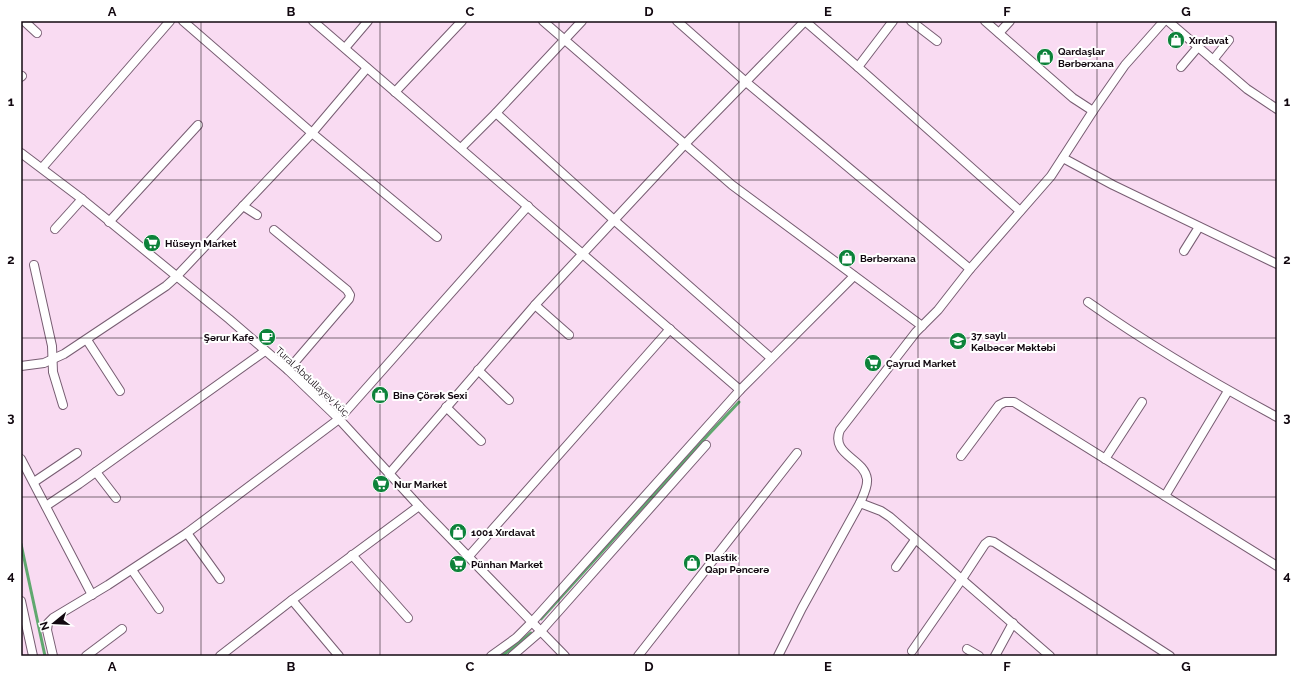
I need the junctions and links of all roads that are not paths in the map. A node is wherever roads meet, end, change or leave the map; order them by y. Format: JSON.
{"nodes":[{"id":1,"x":24,"y":21,"type":"edge"},
{"id":2,"x":170,"y":21,"type":"edge"},
{"id":3,"x":183,"y":21,"type":"edge"},
{"id":4,"x":313,"y":21,"type":"edge"},
{"id":5,"x":368,"y":21,"type":"edge"},
{"id":6,"x":462,"y":21,"type":"edge"},
{"id":7,"x":543,"y":21,"type":"edge"},
{"id":8,"x":582,"y":21,"type":"edge"},
{"id":9,"x":677,"y":21,"type":"edge"},
{"id":10,"x":805,"y":21,"type":"edge"},
{"id":11,"x":894,"y":21,"type":"edge"},
{"id":12,"x":911,"y":21,"type":"edge"},
{"id":13,"x":985,"y":21,"type":"edge"},
{"id":14,"x":1010,"y":21,"type":"edge"},
{"id":15,"x":1164,"y":21,"type":"edge"},
{"id":16,"x":1168,"y":21,"type":"edge"},
{"id":17,"x":37,"y":32,"type":"dead end"},
{"id":18,"x":999,"y":33,"type":"junction"},
{"id":19,"x":565,"y":40,"type":"junction"},
{"id":20,"x":1229,"y":40,"type":"dead end"},
{"id":21,"x":937,"y":41,"type":"dead end"},
{"id":22,"x":1198,"y":47,"type":"junction"},
{"id":23,"x":344,"y":48,"type":"junction"},
{"id":24,"x":1213,"y":60,"type":"junction"},
{"id":25,"x":858,"y":67,"type":"junction"},
{"id":26,"x":1181,"y":67,"type":"dead end"},
{"id":27,"x":367,"y":68,"type":"junction"},
{"id":28,"x":746,"y":82,"type":"junction"},
{"id":29,"x":395,"y":92,"type":"junction"},
{"id":30,"x":1277,"y":109,"type":"edge"},
{"id":31,"x":1093,"y":110,"type":"junction"},
{"id":32,"x":496,"y":113,"type":"junction"},
{"id":33,"x":198,"y":125,"type":"dead end"},
{"id":34,"x":312,"y":133,"type":"junction"},
{"id":35,"x":685,"y":144,"type":"junction"},
{"id":36,"x":461,"y":148,"type":"junction"},
{"id":37,"x":21,"y":153,"type":"edge"},
{"id":38,"x":1063,"y":158,"type":"junction"},
{"id":39,"x":42,"y":168,"type":"junction"},
{"id":40,"x":82,"y":199,"type":"junction"},
{"id":41,"x":243,"y":206,"type":"junction"},
{"id":42,"x":528,"y":206,"type":"junction"},
{"id":43,"x":1020,"y":210,"type":"junction"},
{"id":44,"x":257,"y":215,"type":"dead end"},
{"id":45,"x":614,"y":220,"type":"junction"},
{"id":46,"x":109,"y":222,"type":"junction"},
{"id":47,"x":1199,"y":227,"type":"junction"},
{"id":48,"x":55,"y":229,"type":"dead end"},
{"id":49,"x":274,"y":230,"type":"dead end"},
{"id":50,"x":437,"y":237,"type":"dead end"},
{"id":51,"x":1184,"y":251,"type":"dead end"},
{"id":52,"x":583,"y":253,"type":"junction"},
{"id":53,"x":1277,"y":264,"type":"edge"},
{"id":54,"x":34,"y":265,"type":"dead end"},
{"id":55,"x":970,"y":269,"type":"junction"},
{"id":56,"x":854,"y":276,"type":"junction"},
{"id":57,"x":176,"y":277,"type":"junction"},
{"id":58,"x":1088,"y":302,"type":"dead end"},
{"id":59,"x":535,"y":305,"type":"junction"},
{"id":60,"x":922,"y":326,"type":"junction"},
{"id":61,"x":670,"y":329,"type":"junction"},
{"id":62,"x":569,"y":335,"type":"dead end"},
{"id":63,"x":87,"y":340,"type":"junction"},
{"id":64,"x":265,"y":351,"type":"junction"},
{"id":65,"x":771,"y":358,"type":"junction"},
{"id":66,"x":53,"y":360,"type":"junction"},
{"id":67,"x":21,"y":366,"type":"edge"},
{"id":68,"x":288,"y":370,"type":"junction"},
{"id":69,"x":478,"y":370,"type":"junction"},
{"id":70,"x":740,"y":390,"type":"junction"},
{"id":71,"x":120,"y":391,"type":"dead end"},
{"id":72,"x":1228,"y":391,"type":"junction"},
{"id":73,"x":509,"y":400,"type":"dead end"},
{"id":74,"x":1142,"y":402,"type":"dead end"},
{"id":75,"x":63,"y":405,"type":"dead end"},
{"id":76,"x":446,"y":407,"type":"junction"},
{"id":77,"x":1277,"y":418,"type":"edge"},
{"id":78,"x":339,"y":419,"type":"junction"},
{"id":79,"x":481,"y":441,"type":"dead end"},
{"id":80,"x":706,"y":444,"type":"dead end"},
{"id":81,"x":77,"y":453,"type":"dead end"},
{"id":82,"x":797,"y":453,"type":"dead end"},
{"id":83,"x":961,"y":456,"type":"dead end"},
{"id":84,"x":21,"y":458,"type":"edge"},
{"id":85,"x":1105,"y":459,"type":"junction"},
{"id":86,"x":96,"y":472,"type":"junction"},
{"id":87,"x":389,"y":474,"type":"junction"},
{"id":88,"x":34,"y":482,"type":"junction"},
{"id":89,"x":1165,"y":496,"type":"junction"},
{"id":90,"x":116,"y":498,"type":"dead end"},
{"id":91,"x":860,"y":503,"type":"junction"},
{"id":92,"x":46,"y":506,"type":"junction"},
{"id":93,"x":419,"y":506,"type":"junction"},
{"id":94,"x":187,"y":532,"type":"junction"},
{"id":95,"x":915,"y":540,"type":"junction"},
{"id":96,"x":352,"y":555,"type":"junction"},
{"id":97,"x":469,"y":556,"type":"junction"},
{"id":98,"x":1277,"y":566,"type":"edge"},
{"id":99,"x":896,"y":567,"type":"dead end"},
{"id":100,"x":132,"y":570,"type":"junction"},
{"id":101,"x":220,"y":579,"type":"dead end"},
{"id":102,"x":962,"y":579,"type":"junction"},
{"id":103,"x":92,"y":595,"type":"junction"},
{"id":104,"x":292,"y":600,"type":"junction"},
{"id":105,"x":21,"y":601,"type":"edge"},
{"id":106,"x":160,"y":609,"type":"dead end"},
{"id":107,"x":408,"y":618,"type":"dead end"},
{"id":108,"x":532,"y":622,"type":"junction"},
{"id":109,"x":1013,"y":623,"type":"junction"},
{"id":110,"x":122,"y":629,"type":"dead end"},
{"id":111,"x":541,"y":631,"type":"junction"},
{"id":112,"x":229,"y":649,"type":"junction"},
{"id":113,"x":967,"y":649,"type":"dead end"},
{"id":114,"x":912,"y":651,"type":"dead end"},
{"id":115,"x":33,"y":656,"type":"edge"},
{"id":116,"x":53,"y":656,"type":"edge"},
{"id":117,"x":86,"y":656,"type":"edge"},
{"id":118,"x":220,"y":656,"type":"edge"},
{"id":119,"x":235,"y":656,"type":"edge"},
{"id":120,"x":339,"y":656,"type":"edge"},
{"id":121,"x":491,"y":656,"type":"edge"},
{"id":122,"x":512,"y":656,"type":"edge"},
{"id":123,"x":565,"y":656,"type":"edge"},
{"id":124,"x":638,"y":656,"type":"edge"},
{"id":125,"x":778,"y":656,"type":"edge"},
{"id":126,"x":978,"y":656,"type":"edge"},
{"id":127,"x":994,"y":656,"type":"edge"},
{"id":128,"x":1050,"y":656,"type":"edge"},
{"id":129,"x":1170,"y":656,"type":"edge"}],
"edges":[{"from":1,"to":17,"type":"street"},
{"from":2,"to":39,"type":"street"},
{"from":3,"to":34,"type":"street"},
{"from":4,"to":23,"type":"street"},
{"from":5,"to":23,"type":"street"},
{"from":6,"to":29,"type":"street"},
{"from":7,"to":19,"type":"street"},
{"from":8,"to":19,"type":"street"},
{"from":9,"to":28,"type":"street"},
{"from":10,"to":25,"type":"street"},
{"from":10,"to":28,"type":"street"},
{"from":11,"to":25,"type":"street"},
{"from":12,"to":21,"type":"street"},
{"from":13,"to":18,"type":"street"},
{"from":14,"to":18,"type":"street"},
{"from":15,"to":31,"type":"street"},
{"from":16,"to":22,"type":"street"},
{"from":18,"to":31,"type":"street"},
{"from":19,"to":32,"type":"street"},
{"from":19,"to":35,"type":"street"},
{"from":20,"to":24,"type":"street"},
{"from":22,"to":24,"type":"street"},
{"from":22,"to":26,"type":"street"},
{"from":23,"to":27,"type":"street"},
{"from":24,"to":30,"type":"street"},
{"from":25,"to":43,"type":"street"},
{"from":27,"to":29,"type":"street"},
{"from":27,"to":34,"type":"street"},
{"from":28,"to":35,"type":"street"},
{"from":28,"to":55,"type":"street"},
{"from":29,"to":36,"type":"street"},
{"from":31,"to":38,"type":"street"},
{"from":32,"to":36,"type":"street"},
{"from":32,"to":45,"type":"street"},
{"from":33,"to":46,"type":"street"},
{"from":34,"to":41,"type":"street"},
{"from":34,"to":50,"type":"street"},
{"from":35,"to":45,"type":"street"},
{"from":35,"to":56,"type":"street"},
{"from":36,"to":42,"type":"street"},
{"from":37,"to":39,"type":"street","name":"Tural Abdullayev küç."},
{"from":38,"to":43,"type":"street"},
{"from":38,"to":47,"type":"street"},
{"from":39,"to":40,"type":"street","name":"Tural Abdullayev küç."},
{"from":40,"to":46,"type":"street","name":"Tural Abdullayev küç."},
{"from":40,"to":48,"type":"street"},
{"from":41,"to":44,"type":"street"},
{"from":41,"to":57,"type":"street"},
{"from":42,"to":52,"type":"street"},
{"from":42,"to":78,"type":"street"},
{"from":43,"to":55,"type":"street"},
{"from":45,"to":52,"type":"street"},
{"from":45,"to":65,"type":"street"},
{"from":46,"to":57,"type":"street","name":"Tural Abdullayev küç."},
{"from":47,"to":51,"type":"street"},
{"from":47,"to":53,"type":"street"},
{"from":49,"to":68,"type":"street"},
{"from":52,"to":59,"type":"street"},
{"from":52,"to":61,"type":"street"},
{"from":54,"to":66,"type":"street"},
{"from":55,"to":60,"type":"street"},
{"from":56,"to":60,"type":"street"},
{"from":56,"to":65,"type":"street"},
{"from":57,"to":63,"type":"street"},
{"from":57,"to":64,"type":"street","name":"Tural Abdullayev küç."},
{"from":58,"to":72,"type":"street"},
{"from":59,"to":62,"type":"street"},
{"from":59,"to":69,"type":"street"},
{"from":60,"to":91,"type":"street"},
{"from":61,"to":70,"type":"street"},
{"from":61,"to":97,"type":"street"},
{"from":63,"to":66,"type":"street"},
{"from":63,"to":71,"type":"street"},
{"from":64,"to":68,"type":"street","name":"Tural Abdullayev küç."},
{"from":64,"to":86,"type":"street"},
{"from":65,"to":70,"type":"street"},
{"from":66,"to":67,"type":"street"},
{"from":66,"to":75,"type":"street"},
{"from":68,"to":78,"type":"street","name":"Tural Abdullayev küç."},
{"from":69,"to":73,"type":"street"},
{"from":69,"to":76,"type":"street"},
{"from":70,"to":108,"type":"street"},
{"from":72,"to":77,"type":"street"},
{"from":72,"to":89,"type":"street"},
{"from":74,"to":85,"type":"street"},
{"from":76,"to":79,"type":"street"},
{"from":76,"to":87,"type":"street"},
{"from":78,"to":87,"type":"street","name":"Tural Abdullayev küç."},
{"from":78,"to":94,"type":"street"},
{"from":80,"to":111,"type":"street"},
{"from":81,"to":88,"type":"street"},
{"from":82,"to":124,"type":"street"},
{"from":83,"to":85,"type":"street"},
{"from":84,"to":88,"type":"street"},
{"from":85,"to":89,"type":"street"},
{"from":86,"to":90,"type":"street"},
{"from":86,"to":92,"type":"street"},
{"from":87,"to":93,"type":"street","name":"Tural Abdullayev küç."},
{"from":88,"to":92,"type":"street"},
{"from":89,"to":98,"type":"street"},
{"from":91,"to":95,"type":"street"},
{"from":91,"to":125,"type":"street"},
{"from":92,"to":103,"type":"street"},
{"from":93,"to":96,"type":"street"},
{"from":93,"to":97,"type":"street","name":"Tural Abdullayev küç."},
{"from":94,"to":100,"type":"street"},
{"from":94,"to":101,"type":"street"},
{"from":95,"to":99,"type":"street"},
{"from":95,"to":102,"type":"street"},
{"from":96,"to":104,"type":"street"},
{"from":96,"to":107,"type":"street"},
{"from":97,"to":108,"type":"street","name":"Tural Abdullayev küç."},
{"from":100,"to":103,"type":"street"},
{"from":100,"to":106,"type":"street"},
{"from":102,"to":109,"type":"street"},
{"from":102,"to":114,"type":"street"},
{"from":102,"to":129,"type":"street"},
{"from":103,"to":116,"type":"street"},
{"from":104,"to":112,"type":"street"},
{"from":104,"to":120,"type":"street"},
{"from":105,"to":115,"type":"street"},
{"from":108,"to":111,"type":"street","name":"Tural Abdullayev küç."},
{"from":108,"to":121,"type":"street"},
{"from":109,"to":127,"type":"street"},
{"from":109,"to":128,"type":"street"},
{"from":110,"to":117,"type":"street"},
{"from":111,"to":122,"type":"street"},
{"from":111,"to":123,"type":"street","name":"Tural Abdullayev küç."},
{"from":112,"to":118,"type":"street"},
{"from":112,"to":119,"type":"street"},
{"from":113,"to":126,"type":"street"}]}
